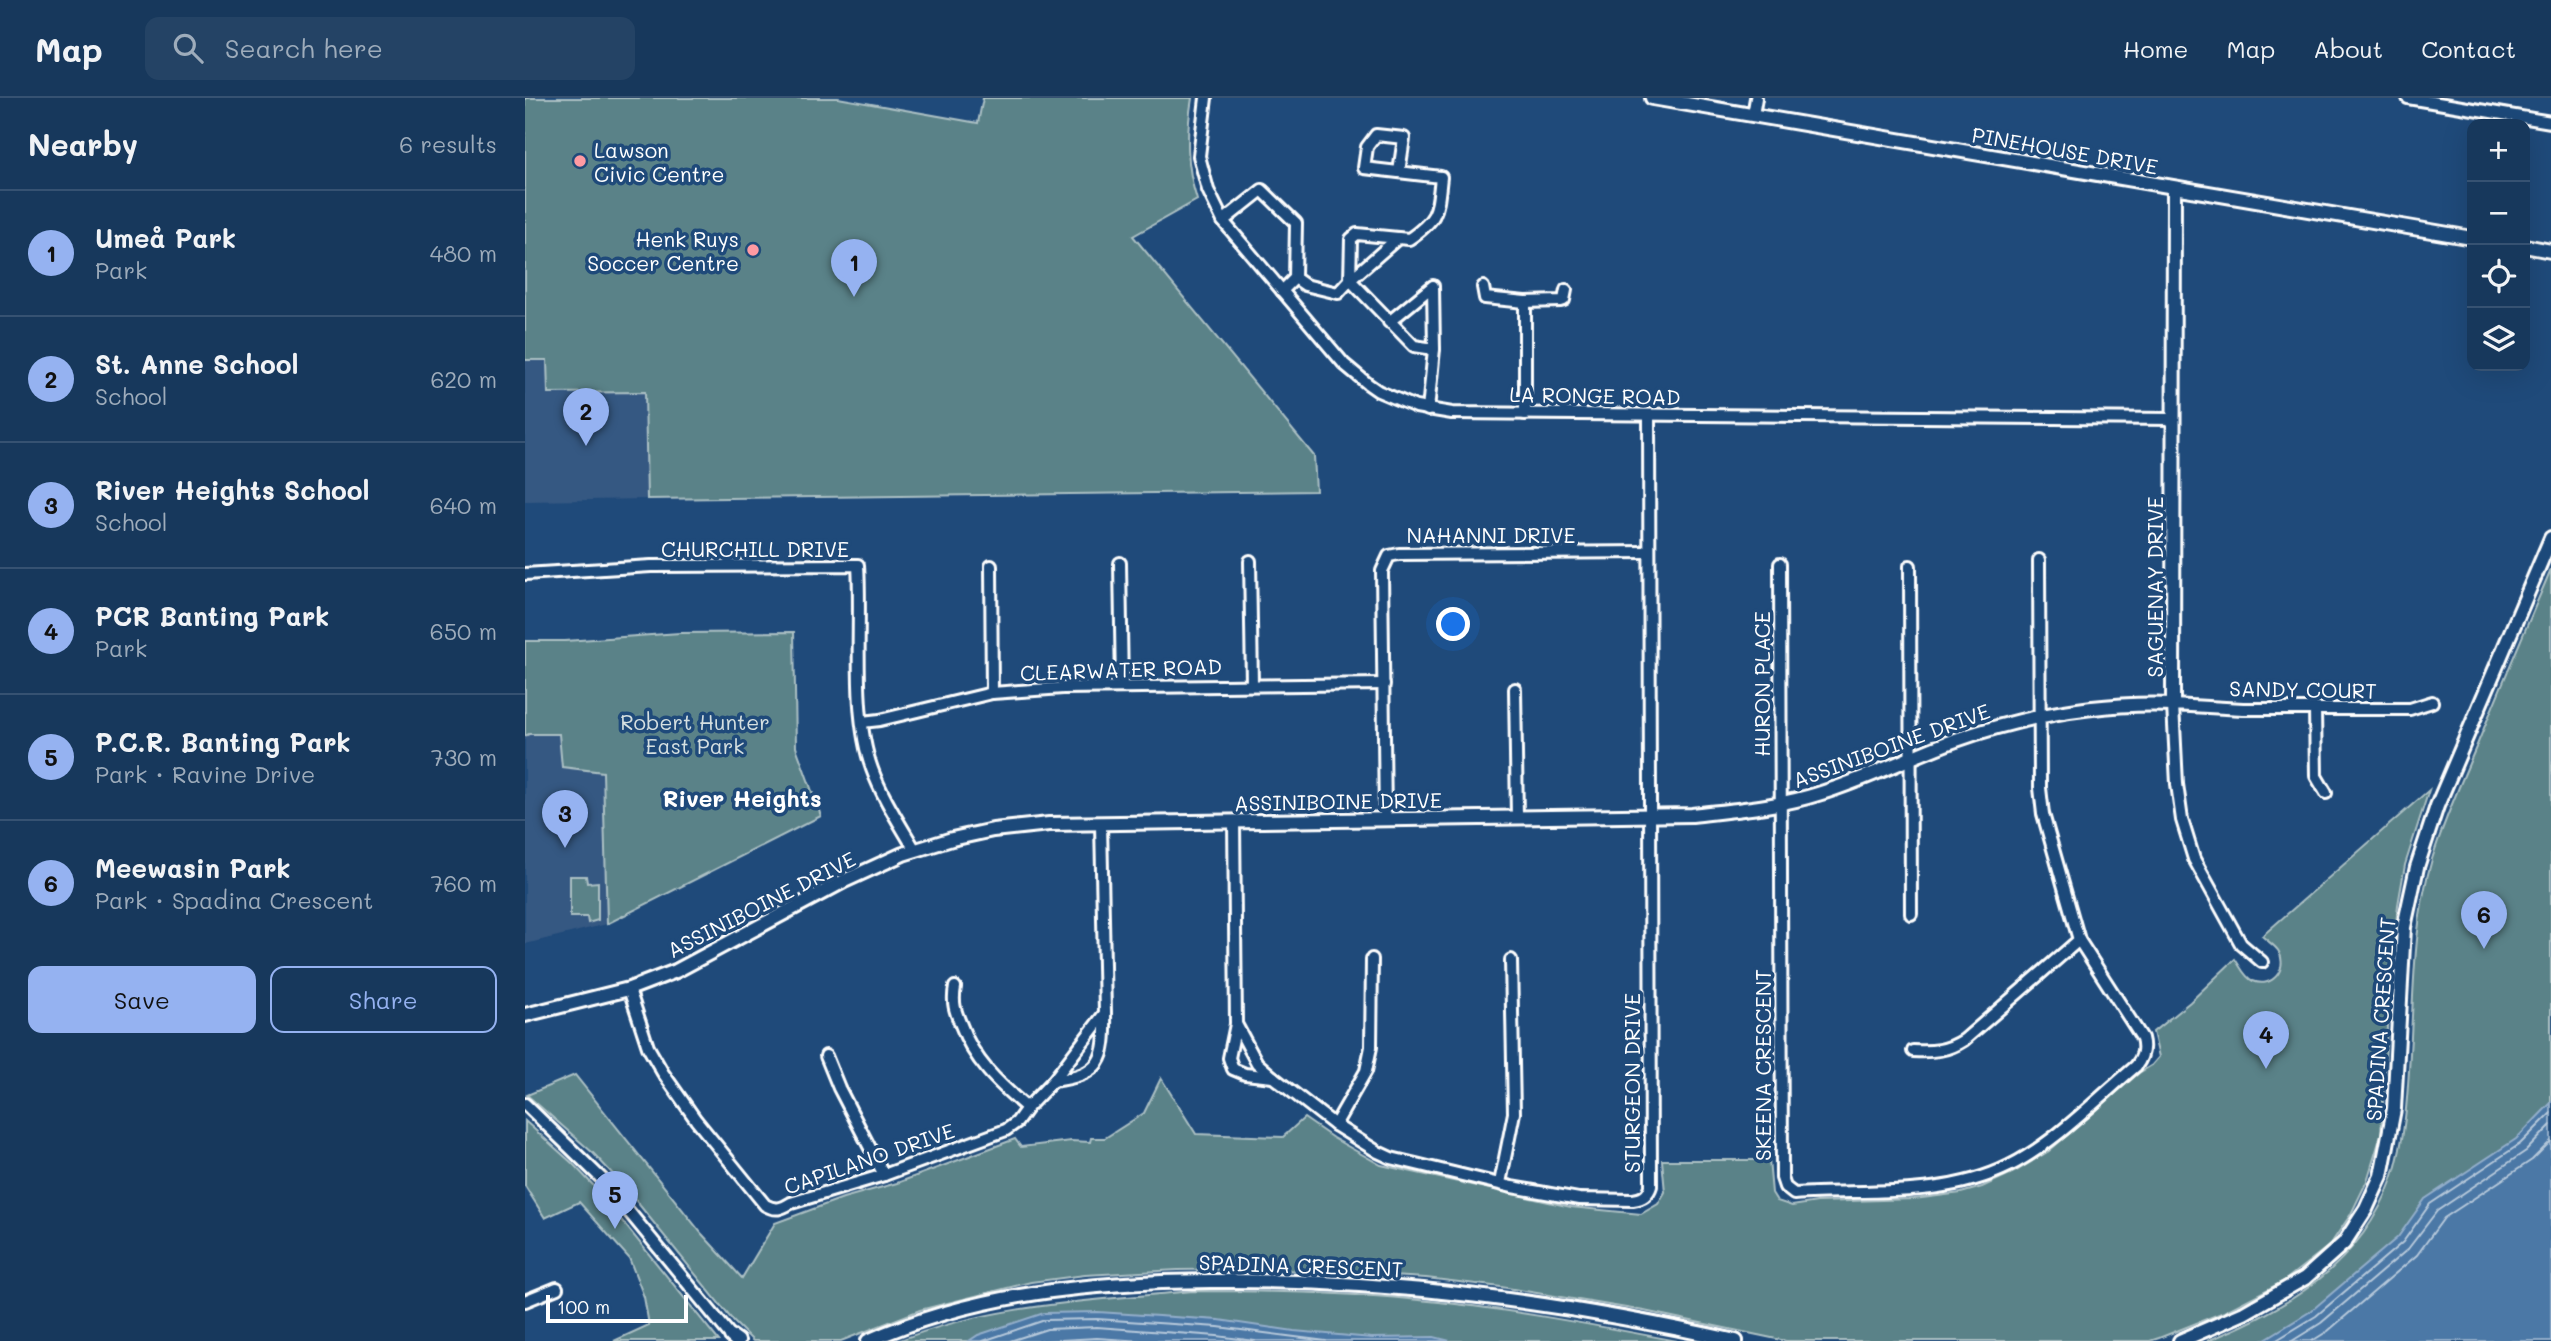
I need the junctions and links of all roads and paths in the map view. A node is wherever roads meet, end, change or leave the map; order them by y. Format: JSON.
{"nodes":[{"id":1,"x":1206,"y":98,"type":"edge"},
{"id":2,"x":1652,"y":98,"type":"edge"},
{"id":3,"x":1756,"y":98,"type":"edge"},
{"id":4,"x":2408,"y":98,"type":"edge"},
{"id":5,"x":1753,"y":115,"type":"junction"},
{"id":6,"x":2551,"y":122,"type":"edge"},
{"id":7,"x":1399,"y":172,"type":"junction"},
{"id":8,"x":2174,"y":188,"type":"junction"},
{"id":9,"x":1223,"y":221,"type":"junction"},
{"id":10,"x":2467,"y":237,"type":"edge"},
{"id":11,"x":1398,"y":238,"type":"junction"},
{"id":12,"x":2530,"y":247,"type":"edge"},
{"id":13,"x":2551,"y":251,"type":"edge"},
{"id":14,"x":1295,"y":278,"type":"junction"},
{"id":15,"x":1350,"y":280,"type":"junction"},
{"id":16,"x":1483,"y":287,"type":"dead end"},
{"id":17,"x":1566,"y":289,"type":"dead end"},
{"id":18,"x":1282,"y":291,"type":"junction"},
{"id":19,"x":1525,"y":302,"type":"junction"},
{"id":20,"x":1389,"y":322,"type":"junction"},
{"id":21,"x":1434,"y":349,"type":"junction"},
{"id":22,"x":1428,"y":410,"type":"junction"},
{"id":23,"x":1525,"y":414,"type":"junction"},
{"id":24,"x":1649,"y":415,"type":"junction"},
{"id":25,"x":2174,"y":419,"type":"junction"},
{"id":26,"x":2551,"y":538,"type":"edge"},
{"id":27,"x":1649,"y":552,"type":"junction"},
{"id":28,"x":2039,"y":560,"type":"dead end"},
{"id":29,"x":1250,"y":561,"type":"dead end"},
{"id":30,"x":1120,"y":563,"type":"dead end"},
{"id":31,"x":1780,"y":564,"type":"dead end"},
{"id":32,"x":991,"y":566,"type":"dead end"},
{"id":33,"x":1910,"y":566,"type":"dead end"},
{"id":34,"x":525,"y":574,"type":"edge"},
{"id":35,"x":1252,"y":684,"type":"junction"},
{"id":36,"x":1384,"y":684,"type":"junction"},
{"id":37,"x":1122,"y":687,"type":"junction"},
{"id":38,"x":1515,"y":689,"type":"dead end"},
{"id":39,"x":992,"y":693,"type":"junction"},
{"id":40,"x":2432,"y":702,"type":"dead end"},
{"id":41,"x":2173,"y":705,"type":"junction"},
{"id":42,"x":2315,"y":709,"type":"junction"},
{"id":43,"x":2040,"y":717,"type":"junction"},
{"id":44,"x":862,"y":722,"type":"junction"},
{"id":45,"x":1909,"y":760,"type":"junction"},
{"id":46,"x":2326,"y":793,"type":"dead end"},
{"id":47,"x":1780,"y":804,"type":"junction"},
{"id":48,"x":1650,"y":816,"type":"junction"},
{"id":49,"x":1517,"y":817,"type":"junction"},
{"id":50,"x":1385,"y":819,"type":"junction"},
{"id":51,"x":1234,"y":821,"type":"junction"},
{"id":52,"x":1101,"y":824,"type":"junction"},
{"id":53,"x":915,"y":850,"type":"junction"},
{"id":54,"x":1911,"y":914,"type":"dead end"},
{"id":55,"x":2079,"y":940,"type":"junction"},
{"id":56,"x":1372,"y":959,"type":"dead end"},
{"id":57,"x":1511,"y":960,"type":"dead end"},
{"id":58,"x":2262,"y":961,"type":"dead end"},
{"id":59,"x":955,"y":988,"type":"dead end"},
{"id":60,"x":629,"y":989,"type":"junction"},
{"id":61,"x":1105,"y":1013,"type":"junction"},
{"id":62,"x":525,"y":1015,"type":"edge"},
{"id":63,"x":1236,"y":1024,"type":"junction"},
{"id":64,"x":1913,"y":1051,"type":"dead end"},
{"id":65,"x":826,"y":1056,"type":"dead end"},
{"id":66,"x":1273,"y":1077,"type":"junction"},
{"id":67,"x":1053,"y":1082,"type":"junction"},
{"id":68,"x":525,"y":1104,"type":"edge"},
{"id":69,"x":1027,"y":1108,"type":"junction"},
{"id":70,"x":1335,"y":1125,"type":"junction"},
{"id":71,"x":884,"y":1175,"type":"junction"},
{"id":72,"x":1500,"y":1183,"type":"junction"},
{"id":73,"x":557,"y":1288,"type":"dead end"},
{"id":74,"x":525,"y":1301,"type":"edge"},
{"id":75,"x":734,"y":1340,"type":"edge"},
{"id":76,"x":868,"y":1341,"type":"edge"},
{"id":77,"x":1736,"y":1341,"type":"edge"},
{"id":78,"x":2179,"y":1341,"type":"edge"}],
"edges":[{"from":1,"to":9,"type":"street","name":"LA RONGE ROAD"},
{"from":2,"to":5,"type":"street","name":"PINEHOUSE DRIVE"},
{"from":3,"to":5,"type":"street"},
{"from":4,"to":6,"type":"street"},
{"from":5,"to":8,"type":"street","name":"PINEHOUSE DRIVE"},
{"from":7,"to":7,"type":"street"},
{"from":7,"to":11,"type":"street"},
{"from":8,"to":10,"type":"street","name":"PINEHOUSE DRIVE"},
{"from":8,"to":25,"type":"street","name":"SAGUENAY DRIVE"},
{"from":9,"to":14,"type":"street"},
{"from":9,"to":18,"type":"street","name":"LA RONGE ROAD"},
{"from":11,"to":15,"type":"street"},
{"from":11,"to":15,"type":"street"},
{"from":12,"to":13,"type":"street"},
{"from":14,"to":15,"type":"street"},
{"from":14,"to":18,"type":"street"},
{"from":15,"to":20,"type":"street"},
{"from":16,"to":19,"type":"street"},
{"from":17,"to":19,"type":"street"},
{"from":18,"to":22,"type":"street","name":"LA RONGE ROAD"},
{"from":19,"to":23,"type":"street"},
{"from":20,"to":21,"type":"street"},
{"from":20,"to":21,"type":"street"},
{"from":21,"to":22,"type":"street"},
{"from":22,"to":23,"type":"street","name":"LA RONGE ROAD"},
{"from":23,"to":24,"type":"street","name":"LA RONGE ROAD"},
{"from":24,"to":25,"type":"street","name":"LA RONGE ROAD"},
{"from":24,"to":27,"type":"street"},
{"from":25,"to":41,"type":"street","name":"SAGUENAY DRIVE"},
{"from":26,"to":78,"type":"street","name":"SPADINA CRESCENT"},
{"from":27,"to":36,"type":"street","name":"NAHANNI DRIVE"},
{"from":27,"to":48,"type":"street"},
{"from":28,"to":43,"type":"street","name":"SKEENA CRESCENT"},
{"from":29,"to":35,"type":"street"},
{"from":30,"to":37,"type":"street"},
{"from":31,"to":47,"type":"street","name":"HURON PLACE"},
{"from":32,"to":39,"type":"street"},
{"from":33,"to":45,"type":"street"},
{"from":34,"to":44,"type":"street","name":"CHURCHILL DRIVE"},
{"from":35,"to":36,"type":"street","name":"CLEARWATER ROAD"},
{"from":35,"to":37,"type":"street","name":"CLEARWATER ROAD"},
{"from":36,"to":50,"type":"street","name":"NAHANNI DRIVE"},
{"from":37,"to":39,"type":"street","name":"CLEARWATER ROAD"},
{"from":38,"to":49,"type":"street"},
{"from":39,"to":44,"type":"street","name":"CLEARWATER ROAD"},
{"from":40,"to":42,"type":"street","name":"SANDY COURT"},
{"from":41,"to":42,"type":"street","name":"SANDY COURT"},
{"from":41,"to":43,"type":"street","name":"ASSINIBOINE DRIVE"},
{"from":41,"to":58,"type":"street","name":"SAGUENAY DRIVE"},
{"from":42,"to":46,"type":"street"},
{"from":43,"to":45,"type":"street","name":"ASSINIBOINE DRIVE"},
{"from":43,"to":55,"type":"street","name":"SKEENA CRESCENT"},
{"from":44,"to":53,"type":"street","name":"CHURCHILL DRIVE"},
{"from":45,"to":47,"type":"street","name":"ASSINIBOINE DRIVE"},
{"from":45,"to":54,"type":"street"},
{"from":47,"to":48,"type":"street","name":"ASSINIBOINE DRIVE"},
{"from":47,"to":55,"type":"street","name":"SKEENA CRESCENT"},
{"from":48,"to":49,"type":"street","name":"ASSINIBOINE DRIVE"},
{"from":48,"to":72,"type":"street","name":"STURGEON DRIVE"},
{"from":49,"to":50,"type":"street","name":"ASSINIBOINE DRIVE"},
{"from":50,"to":51,"type":"street","name":"ASSINIBOINE DRIVE"},
{"from":51,"to":52,"type":"street","name":"ASSINIBOINE DRIVE"},
{"from":51,"to":63,"type":"street","name":"STURGEON DRIVE"},
{"from":52,"to":53,"type":"street","name":"ASSINIBOINE DRIVE"},
{"from":52,"to":61,"type":"street","name":"CAPILANO DRIVE"},
{"from":53,"to":60,"type":"street","name":"ASSINIBOINE DRIVE"},
{"from":55,"to":64,"type":"street"},
{"from":56,"to":70,"type":"street"},
{"from":57,"to":72,"type":"street"},
{"from":59,"to":69,"type":"street"},
{"from":60,"to":62,"type":"street","name":"ASSINIBOINE DRIVE"},
{"from":60,"to":71,"type":"street","name":"CAPILANO DRIVE"},
{"from":61,"to":67,"type":"street","name":"CAPILANO DRIVE"},
{"from":61,"to":67,"type":"street","name":"CAPILANO DRIVE"},
{"from":63,"to":66,"type":"street","name":"STURGEON DRIVE"},
{"from":63,"to":66,"type":"street","name":"STURGEON DRIVE"},
{"from":65,"to":71,"type":"street"},
{"from":66,"to":70,"type":"street","name":"STURGEON DRIVE"},
{"from":67,"to":69,"type":"street","name":"CAPILANO DRIVE"},
{"from":68,"to":75,"type":"street"},
{"from":69,"to":71,"type":"street","name":"CAPILANO DRIVE"},
{"from":70,"to":72,"type":"street","name":"STURGEON DRIVE"},
{"from":73,"to":74,"type":"street"},
{"from":76,"to":77,"type":"street","name":"SPADINA CRESCENT"}]}
